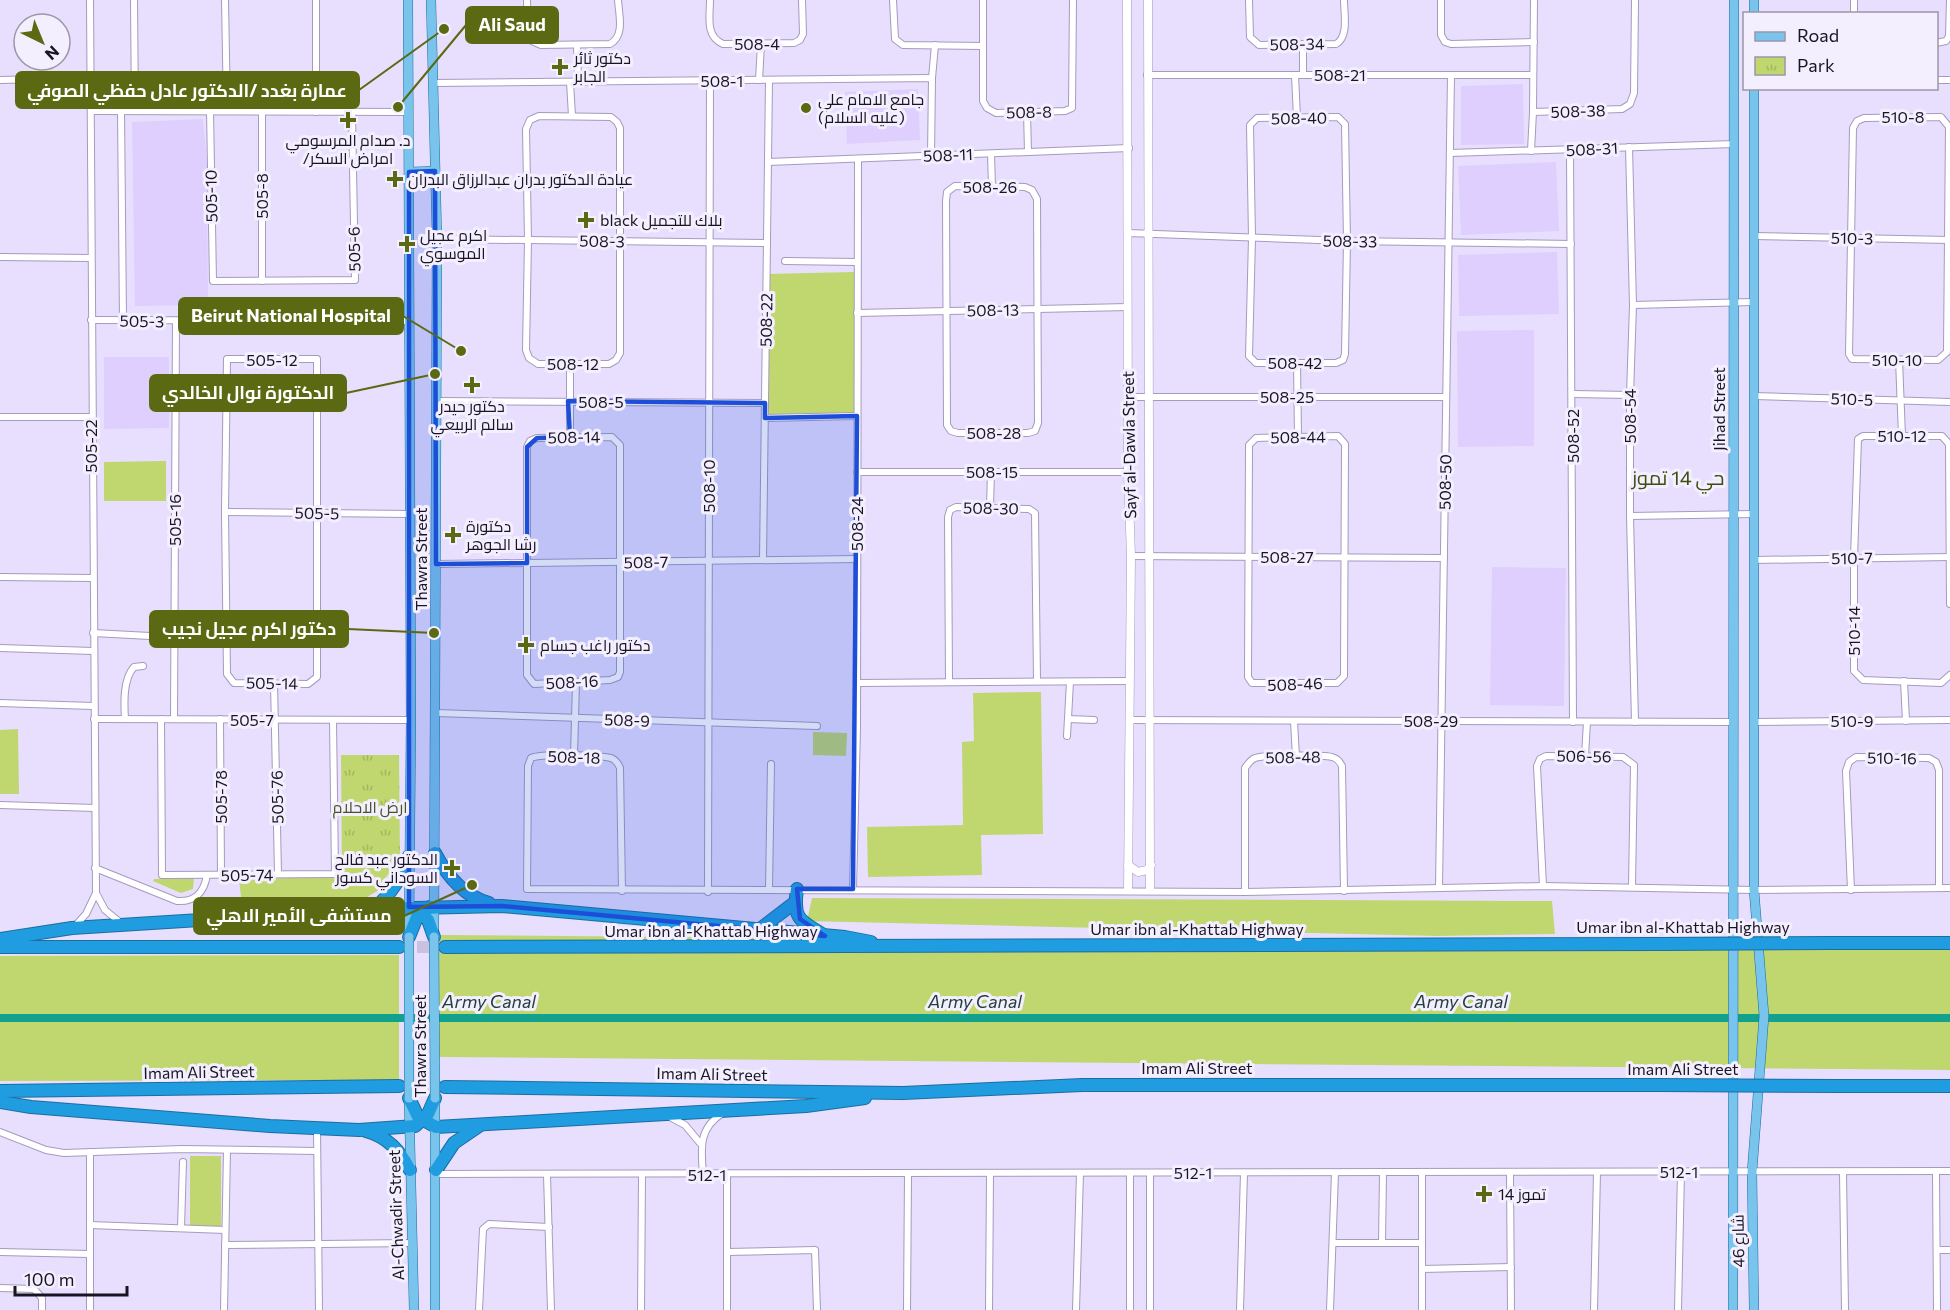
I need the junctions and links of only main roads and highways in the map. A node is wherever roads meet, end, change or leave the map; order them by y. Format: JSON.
{"nodes":[{"id":1,"x":408,"y":0,"type":"edge"},
{"id":2,"x":431,"y":0,"type":"edge"},
{"id":3,"x":1734,"y":0,"type":"edge"},
{"id":4,"x":1754,"y":90,"type":"edge"},
{"id":5,"x":1734,"y":144,"type":"junction"},
{"id":6,"x":1754,"y":144,"type":"junction"},
{"id":7,"x":435,"y":171,"type":"junction"},
{"id":8,"x":409,"y":172,"type":"junction"},
{"id":9,"x":1734,"y":722,"type":"junction"},
{"id":10,"x":1754,"y":722,"type":"junction"},
{"id":11,"x":435,"y":853,"type":"junction"},
{"id":12,"x":409,"y":856,"type":"junction"},
{"id":13,"x":1754,"y":870,"type":"junction"},
{"id":14,"x":1734,"y":871,"type":"junction"},
{"id":15,"x":797,"y":889,"type":"road end"},
{"id":16,"x":794,"y":903,"type":"junction"},
{"id":17,"x":502,"y":906,"type":"junction"},
{"id":18,"x":374,"y":909,"type":"junction"},
{"id":19,"x":421,"y":911,"type":"junction"},
{"id":20,"x":760,"y":929,"type":"junction"},
{"id":21,"x":434,"y":936,"type":"joint"},
{"id":22,"x":825,"y":936,"type":"junction"},
{"id":23,"x":409,"y":937,"type":"joint"},
{"id":24,"x":0,"y":939,"type":"edge"},
{"id":25,"x":1950,"y":943,"type":"edge"},
{"id":26,"x":399,"y":946,"type":"tunnel mouth"},
{"id":27,"x":0,"y":947,"type":"edge"},
{"id":28,"x":445,"y":947,"type":"tunnel mouth"},
{"id":29,"x":899,"y":947,"type":"junction"},
{"id":30,"x":399,"y":1086,"type":"tunnel mouth"},
{"id":31,"x":1950,"y":1086,"type":"edge"},
{"id":32,"x":445,"y":1087,"type":"tunnel mouth"},
{"id":33,"x":0,"y":1091,"type":"edge"},
{"id":34,"x":903,"y":1093,"type":"junction"},
{"id":35,"x":409,"y":1098,"type":"joint"},
{"id":36,"x":435,"y":1098,"type":"joint"},
{"id":37,"x":0,"y":1102,"type":"edge"},
{"id":38,"x":1733,"y":1121,"type":"joint"},
{"id":39,"x":422,"y":1122,"type":"junction"},
{"id":40,"x":481,"y":1125,"type":"junction"},
{"id":41,"x":359,"y":1130,"type":"junction"},
{"id":42,"x":410,"y":1170,"type":"junction"},
{"id":43,"x":436,"y":1172,"type":"junction"},
{"id":44,"x":414,"y":1310,"type":"edge"},
{"id":45,"x":435,"y":1310,"type":"edge"},
{"id":46,"x":1733,"y":1310,"type":"edge"},
{"id":47,"x":1754,"y":1310,"type":"edge"}],
"edges":[{"from":1,"to":8,"type":"main road","name":"Thawra Street"},
{"from":2,"to":7,"type":"main road","name":"Thawra Street"},
{"from":3,"to":5,"type":"main road","name":"Jihad Street"},
{"from":4,"to":6,"type":"main road"},
{"from":5,"to":6,"type":"main road"},
{"from":5,"to":9,"type":"main road","name":"Jihad Street"},
{"from":6,"to":10,"type":"main road"},
{"from":7,"to":8,"type":"main road"},
{"from":7,"to":11,"type":"main road","name":"Thawra Street"},
{"from":8,"to":12,"type":"main road","name":"Thawra Street"},
{"from":9,"to":10,"type":"main road"},
{"from":9,"to":14,"type":"main road","name":"Jihad Street"},
{"from":10,"to":13,"type":"main road"},
{"from":11,"to":17,"type":"highway"},
{"from":11,"to":19,"type":"main road","name":"Thawra Street"},
{"from":12,"to":18,"type":"highway"},
{"from":12,"to":19,"type":"main road","name":"Thawra Street"},
{"from":13,"to":14,"type":"main road"},
{"from":13,"to":47,"type":"main road","name":"شارع 46","bridge":true},
{"from":14,"to":38,"type":"main road","name":"Jihad Street","bridge":true},
{"from":15,"to":16,"type":"highway"},
{"from":16,"to":20,"type":"highway"},
{"from":16,"to":22,"type":"highway"},
{"from":17,"to":19,"type":"highway"},
{"from":17,"to":20,"type":"highway"},
{"from":18,"to":19,"type":"highway"},
{"from":18,"to":24,"type":"highway"},
{"from":19,"to":21,"type":"highway"},
{"from":19,"to":23,"type":"highway"},
{"from":20,"to":22,"type":"highway"},
{"from":21,"to":36,"type":"main road","name":"Thawra Street","bridge":true},
{"from":22,"to":29,"type":"highway"},
{"from":23,"to":35,"type":"main road","name":"Thawra Street","bridge":true},
{"from":25,"to":29,"type":"highway","name":"Umar ibn al-Khattab Highway","bridge":true},
{"from":26,"to":27,"type":"highway"},
{"from":28,"to":29,"type":"highway","name":"Umar ibn al-Khattab Highway"},
{"from":30,"to":33,"type":"highway","name":"Imam Ali Street"},
{"from":31,"to":34,"type":"highway","name":"Imam Ali Street","bridge":true},
{"from":32,"to":34,"type":"highway","name":"Imam Ali Street"},
{"from":34,"to":40,"type":"highway"},
{"from":35,"to":39,"type":"highway"},
{"from":36,"to":39,"type":"highway"},
{"from":37,"to":41,"type":"highway"},
{"from":38,"to":46,"type":"main road","name":"شارع 46"},
{"from":39,"to":40,"type":"highway"},
{"from":39,"to":41,"type":"highway"},
{"from":39,"to":42,"type":"main road","name":"Al-Chwadir Street"},
{"from":39,"to":43,"type":"main road"},
{"from":40,"to":43,"type":"highway"},
{"from":41,"to":42,"type":"highway"},
{"from":42,"to":44,"type":"main road","name":"Al-Chwadir Street"},
{"from":43,"to":45,"type":"main road"}]}
